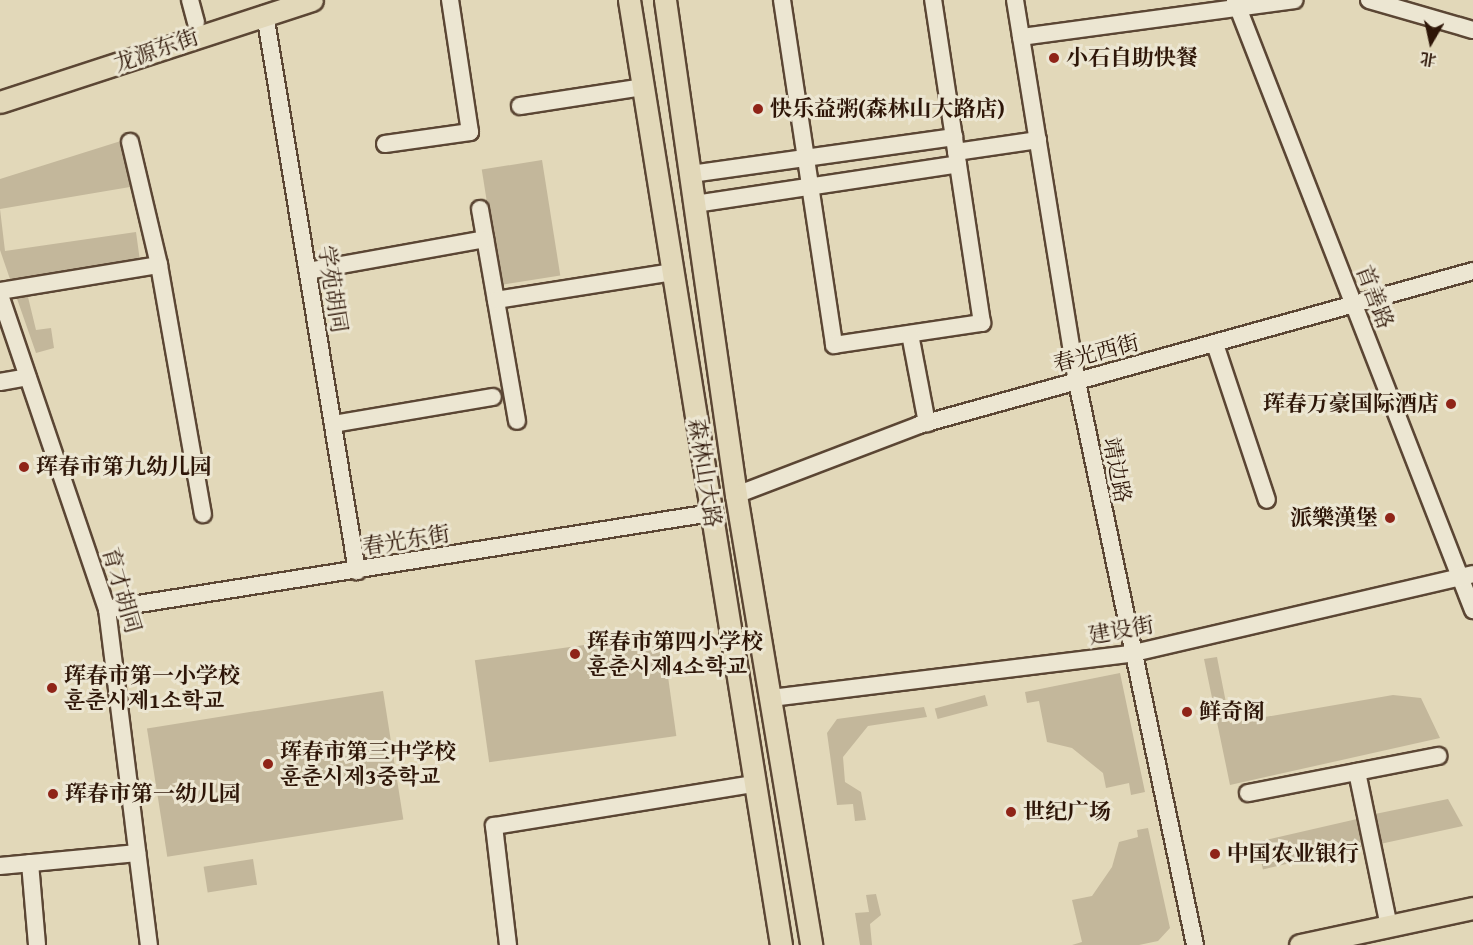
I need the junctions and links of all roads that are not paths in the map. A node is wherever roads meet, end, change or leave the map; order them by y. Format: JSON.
{"nodes":[{"id":1,"x":190,"y":0,"type":"edge"},
{"id":2,"x":312,"y":0,"type":"edge"},
{"id":3,"x":450,"y":0,"type":"edge"},
{"id":4,"x":616,"y":0,"type":"edge"},
{"id":5,"x":782,"y":0,"type":"edge"},
{"id":6,"x":933,"y":0,"type":"edge"},
{"id":7,"x":1016,"y":0,"type":"edge"},
{"id":8,"x":1294,"y":0,"type":"edge"},
{"id":9,"x":1369,"y":0,"type":"edge"},
{"id":10,"x":1236,"y":2,"type":"edge"},
{"id":11,"x":667,"y":4,"type":"edge"},
{"id":12,"x":266,"y":7,"type":"edge"},
{"id":13,"x":631,"y":10,"type":"edge"},
{"id":14,"x":196,"y":22,"type":"junction"},
{"id":15,"x":1473,"y":30,"type":"edge"},
{"id":16,"x":1022,"y":38,"type":"junction"},
{"id":17,"x":672,"y":50,"type":"junction"},
{"id":18,"x":638,"y":55,"type":"junction"},
{"id":19,"x":643,"y":87,"type":"junction"},
{"id":20,"x":0,"y":88,"type":"edge"},
{"id":21,"x":0,"y":102,"type":"edge"},
{"id":22,"x":520,"y":106,"type":"dead end"},
{"id":23,"x":1038,"y":140,"type":"junction"},
{"id":24,"x":130,"y":142,"type":"dead end"},
{"id":25,"x":385,"y":144,"type":"dead end"},
{"id":26,"x":956,"y":151,"type":"junction"},
{"id":27,"x":806,"y":158,"type":"junction"},
{"id":28,"x":691,"y":174,"type":"junction"},
{"id":29,"x":810,"y":186,"type":"junction"},
{"id":30,"x":695,"y":204,"type":"junction"},
{"id":31,"x":480,"y":209,"type":"dead end"},
{"id":32,"x":485,"y":239,"type":"junction"},
{"id":33,"x":159,"y":265,"type":"junction"},
{"id":34,"x":308,"y":271,"type":"junction"},
{"id":35,"x":1473,"y":271,"type":"edge"},
{"id":36,"x":673,"y":272,"type":"junction"},
{"id":37,"x":0,"y":293,"type":"edge"},
{"id":38,"x":496,"y":300,"type":"junction"},
{"id":39,"x":1354,"y":306,"type":"junction"},
{"id":40,"x":910,"y":334,"type":"junction"},
{"id":41,"x":1215,"y":344,"type":"junction"},
{"id":42,"x":28,"y":377,"type":"junction"},
{"id":43,"x":0,"y":382,"type":"edge"},
{"id":44,"x":1077,"y":382,"type":"junction"},
{"id":45,"x":493,"y":397,"type":"dead end"},
{"id":46,"x":517,"y":421,"type":"dead end"},
{"id":47,"x":927,"y":423,"type":"junction"},
{"id":48,"x":333,"y":424,"type":"junction"},
{"id":49,"x":736,"y":495,"type":"junction"},
{"id":50,"x":1267,"y":500,"type":"dead end"},
{"id":51,"x":711,"y":513,"type":"junction"},
{"id":52,"x":203,"y":514,"type":"dead end"},
{"id":53,"x":357,"y":571,"type":"junction"},
{"id":54,"x":1467,"y":576,"type":"edge"},
{"id":55,"x":107,"y":609,"type":"junction"},
{"id":56,"x":1473,"y":610,"type":"edge"},
{"id":57,"x":1130,"y":654,"type":"junction"},
{"id":58,"x":771,"y":698,"type":"junction"},
{"id":59,"x":1438,"y":756,"type":"dead end"},
{"id":60,"x":1357,"y":772,"type":"junction"},
{"id":61,"x":754,"y":784,"type":"junction"},
{"id":62,"x":1248,"y":793,"type":"dead end"},
{"id":63,"x":137,"y":853,"type":"junction"},
{"id":64,"x":30,"y":863,"type":"junction"},
{"id":65,"x":0,"y":866,"type":"edge"},
{"id":66,"x":804,"y":908,"type":"junction"},
{"id":67,"x":1473,"y":908,"type":"edge"},
{"id":68,"x":776,"y":909,"type":"junction"},
{"id":69,"x":1473,"y":923,"type":"edge"},
{"id":70,"x":1389,"y":926,"type":"junction"},
{"id":71,"x":37,"y":945,"type":"edge"},
{"id":72,"x":149,"y":945,"type":"edge"},
{"id":73,"x":508,"y":945,"type":"edge"},
{"id":74,"x":772,"y":945,"type":"edge"},
{"id":75,"x":781,"y":945,"type":"edge"},
{"id":76,"x":811,"y":945,"type":"edge"},
{"id":77,"x":818,"y":945,"type":"edge"},
{"id":78,"x":1196,"y":945,"type":"edge"},
{"id":79,"x":1300,"y":945,"type":"edge"},
{"id":80,"x":1366,"y":945,"type":"edge"}],
"edges":[{"from":1,"to":14,"type":"street"},
{"from":2,"to":12,"type":"main road","name":"龙源东街"},
{"from":3,"to":25,"type":"street"},
{"from":4,"to":13,"type":"main road"},
{"from":5,"to":27,"type":"street"},
{"from":6,"to":26,"type":"street"},
{"from":7,"to":16,"type":"street","name":"靖边路"},
{"from":8,"to":10,"type":"street"},
{"from":9,"to":15,"type":"street"},
{"from":10,"to":16,"type":"street"},
{"from":10,"to":39,"type":"street","name":"首善路"},
{"from":11,"to":17,"type":"main road","name":"森林山大路"},
{"from":12,"to":14,"type":"main road","name":"龙源东街"},
{"from":12,"to":21,"type":"main road","name":"龙源东街"},
{"from":12,"to":34,"type":"street","name":"学苑胡同"},
{"from":13,"to":18,"type":"main road","name":"森林山大路"},
{"from":14,"to":20,"type":"main road","name":"龙源东街"},
{"from":16,"to":23,"type":"street","name":"靖边路"},
{"from":17,"to":18,"type":"main road"},
{"from":17,"to":28,"type":"main road","name":"森林山大路"},
{"from":18,"to":19,"type":"main road","name":"森林山大路"},
{"from":19,"to":22,"type":"street"},
{"from":19,"to":36,"type":"main road","name":"森林山大路"},
{"from":23,"to":26,"type":"street"},
{"from":23,"to":44,"type":"street","name":"靖边路"},
{"from":24,"to":33,"type":"street"},
{"from":26,"to":27,"type":"street"},
{"from":26,"to":29,"type":"street"},
{"from":26,"to":40,"type":"street"},
{"from":27,"to":28,"type":"street"},
{"from":27,"to":29,"type":"street"},
{"from":28,"to":30,"type":"main road","name":"森林山大路"},
{"from":29,"to":30,"type":"street"},
{"from":29,"to":40,"type":"street"},
{"from":30,"to":49,"type":"main road","name":"森林山大路"},
{"from":31,"to":32,"type":"street"},
{"from":32,"to":34,"type":"street"},
{"from":32,"to":38,"type":"street"},
{"from":33,"to":37,"type":"street"},
{"from":33,"to":52,"type":"street"},
{"from":34,"to":48,"type":"street","name":"学苑胡同"},
{"from":35,"to":39,"type":"street","name":"春光西街"},
{"from":36,"to":38,"type":"street"},
{"from":36,"to":51,"type":"main road","name":"森林山大路"},
{"from":37,"to":42,"type":"street","name":"育才胡同"},
{"from":38,"to":46,"type":"street"},
{"from":39,"to":41,"type":"street","name":"春光西街"},
{"from":39,"to":54,"type":"street","name":"首善路"},
{"from":40,"to":47,"type":"street"},
{"from":41,"to":44,"type":"street","name":"春光西街"},
{"from":41,"to":50,"type":"street"},
{"from":42,"to":43,"type":"street"},
{"from":42,"to":55,"type":"street","name":"育才胡同"},
{"from":44,"to":47,"type":"street","name":"春光西街"},
{"from":44,"to":57,"type":"street","name":"靖边路"},
{"from":45,"to":48,"type":"street"},
{"from":47,"to":49,"type":"street","name":"春光西街"},
{"from":48,"to":53,"type":"street","name":"学苑胡同"},
{"from":49,"to":58,"type":"main road","name":"森林山大路"},
{"from":51,"to":53,"type":"street","name":"春光东街"},
{"from":51,"to":61,"type":"main road","name":"森林山大路"},
{"from":53,"to":55,"type":"street","name":"春光东街"},
{"from":54,"to":56,"type":"street","name":"首善路"},
{"from":54,"to":57,"type":"street","name":"建设街"},
{"from":55,"to":63,"type":"street","name":"育才胡同"},
{"from":57,"to":58,"type":"street","name":"建设街"},
{"from":57,"to":78,"type":"street","name":"靖边路"},
{"from":58,"to":66,"type":"main road","name":"森林山大路"},
{"from":59,"to":60,"type":"street"},
{"from":60,"to":62,"type":"street"},
{"from":60,"to":70,"type":"street"},
{"from":61,"to":68,"type":"main road","name":"森林山大路"},
{"from":61,"to":73,"type":"street"},
{"from":63,"to":64,"type":"street"},
{"from":63,"to":72,"type":"street","name":"育才胡同"},
{"from":64,"to":65,"type":"street"},
{"from":64,"to":71,"type":"street"},
{"from":66,"to":76,"type":"main road","name":"森林山大路"},
{"from":66,"to":77,"type":"main road"},
{"from":67,"to":70,"type":"main road"},
{"from":68,"to":74,"type":"main road"},
{"from":68,"to":75,"type":"main road","name":"森林山大路"},
{"from":69,"to":80,"type":"main road"},
{"from":70,"to":79,"type":"main road"}]}
